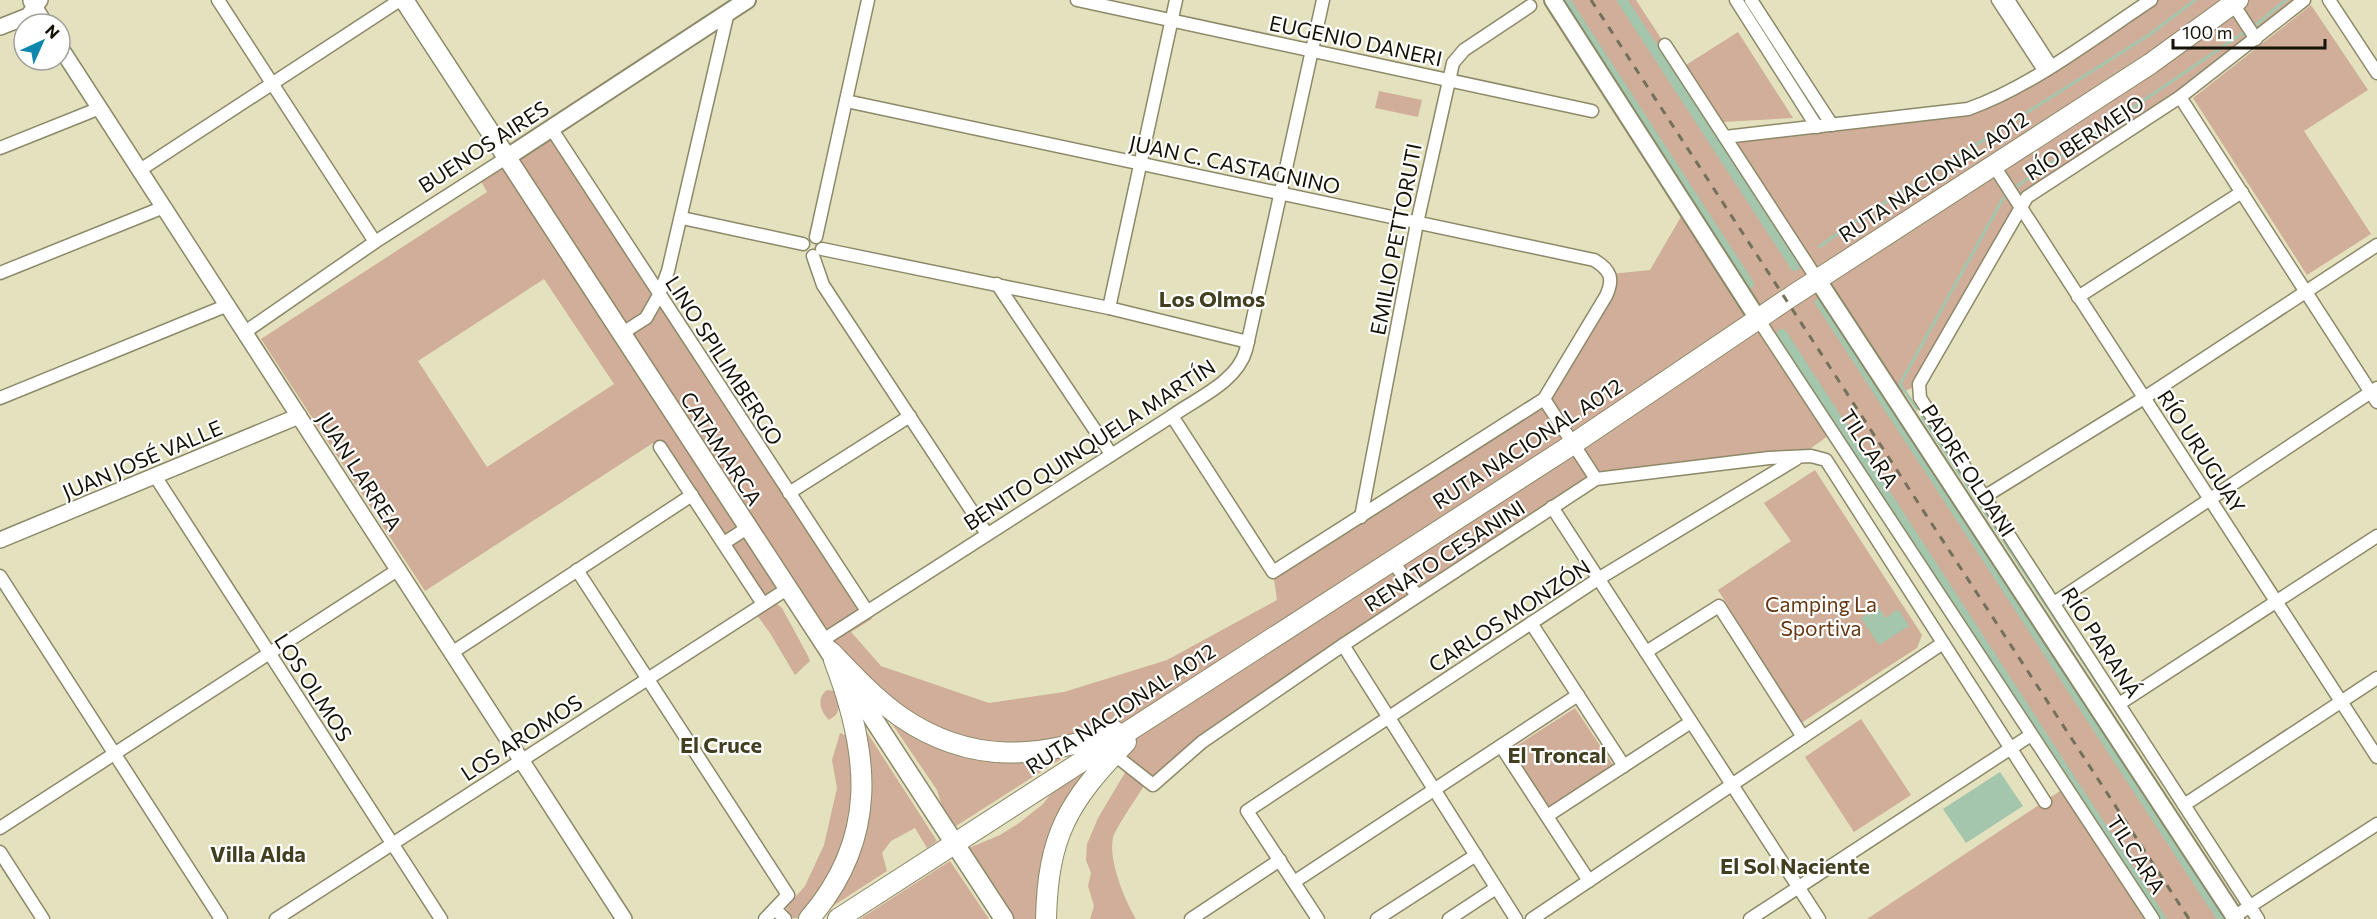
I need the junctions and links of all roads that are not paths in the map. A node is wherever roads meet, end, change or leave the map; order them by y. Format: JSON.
{"nodes":[{"id":1,"x":218,"y":0,"type":"edge"},
{"id":2,"x":402,"y":0,"type":"edge"},
{"id":3,"x":868,"y":0,"type":"edge"},
{"id":4,"x":1077,"y":0,"type":"edge"},
{"id":5,"x":1176,"y":0,"type":"edge"},
{"id":6,"x":1323,"y":0,"type":"edge"},
{"id":7,"x":1553,"y":0,"type":"edge"},
{"id":8,"x":1736,"y":0,"type":"edge"},
{"id":9,"x":1751,"y":0,"type":"edge"},
{"id":10,"x":1998,"y":0,"type":"edge"},
{"id":11,"x":2008,"y":0,"type":"edge"},
{"id":12,"x":2151,"y":0,"type":"edge"},
{"id":13,"x":2304,"y":0,"type":"edge"},
{"id":14,"x":2330,"y":0,"type":"edge"},
{"id":15,"x":2235,"y":2,"type":"edge"},
{"id":16,"x":35,"y":3,"type":"edge"},
{"id":17,"x":740,"y":4,"type":"edge"},
{"id":18,"x":1530,"y":6,"type":"dead end"},
{"id":19,"x":1172,"y":20,"type":"junction"},
{"id":20,"x":0,"y":27,"type":"edge"},
{"id":21,"x":2256,"y":39,"type":"junction"},
{"id":22,"x":1665,"y":45,"type":"dead end"},
{"id":23,"x":1312,"y":51,"type":"junction"},
{"id":24,"x":72,"y":65,"type":"edge"},
{"id":25,"x":2047,"y":68,"type":"junction"},
{"id":26,"x":2377,"y":73,"type":"edge"},
{"id":27,"x":1448,"y":80,"type":"junction"},
{"id":28,"x":272,"y":84,"type":"junction"},
{"id":29,"x":2180,"y":97,"type":"junction"},
{"id":30,"x":846,"y":101,"type":"junction"},
{"id":31,"x":100,"y":108,"type":"junction"},
{"id":32,"x":1592,"y":111,"type":"dead end"},
{"id":33,"x":1832,"y":125,"type":"junction"},
{"id":34,"x":1817,"y":127,"type":"junction"},
{"id":35,"x":551,"y":128,"type":"junction"},
{"id":36,"x":1725,"y":137,"type":"junction"},
{"id":37,"x":0,"y":148,"type":"edge"},
{"id":38,"x":506,"y":158,"type":"junction"},
{"id":39,"x":1141,"y":164,"type":"junction"},
{"id":40,"x":1994,"y":166,"type":"junction"},
{"id":41,"x":140,"y":170,"type":"junction"},
{"id":42,"x":2242,"y":192,"type":"junction"},
{"id":43,"x":1281,"y":194,"type":"junction"},
{"id":44,"x":164,"y":207,"type":"junction"},
{"id":45,"x":2020,"y":208,"type":"junction"},
{"id":46,"x":682,"y":218,"type":"junction"},
{"id":47,"x":1417,"y":223,"type":"junction"},
{"id":48,"x":816,"y":237,"type":"junction"},
{"id":49,"x":375,"y":242,"type":"junction"},
{"id":50,"x":803,"y":244,"type":"junction"},
{"id":51,"x":2377,"y":244,"type":"edge"},
{"id":52,"x":818,"y":253,"type":"junction"},
{"id":53,"x":0,"y":273,"type":"edge"},
{"id":54,"x":1817,"y":279,"type":"junction"},
{"id":55,"x":997,"y":284,"type":"junction"},
{"id":56,"x":2306,"y":291,"type":"junction"},
{"id":57,"x":659,"y":295,"type":"junction"},
{"id":58,"x":2078,"y":297,"type":"junction"},
{"id":59,"x":228,"y":305,"type":"junction"},
{"id":60,"x":1109,"y":308,"type":"junction"},
{"id":61,"x":1758,"y":319,"type":"junction"},
{"id":62,"x":245,"y":332,"type":"junction"},
{"id":63,"x":621,"y":334,"type":"junction"},
{"id":64,"x":1248,"y":342,"type":"junction"},
{"id":65,"x":1919,"y":384,"type":"joint"},
{"id":66,"x":2375,"y":394,"type":"edge"},
{"id":67,"x":0,"y":398,"type":"edge"},
{"id":68,"x":2144,"y":398,"type":"junction"},
{"id":69,"x":1544,"y":399,"type":"junction"},
{"id":70,"x":1926,"y":407,"type":"junction"},
{"id":71,"x":299,"y":416,"type":"junction"},
{"id":72,"x":910,"y":416,"type":"junction"},
{"id":73,"x":1172,"y":416,"type":"junction"},
{"id":74,"x":1910,"y":421,"type":"junction"},
{"id":75,"x":1573,"y":444,"type":"junction"},
{"id":76,"x":660,"y":447,"type":"dead end"},
{"id":77,"x":1111,"y":454,"type":"junction"},
{"id":78,"x":1797,"y":458,"type":"junction"},
{"id":79,"x":154,"y":476,"type":"junction"},
{"id":80,"x":1596,"y":479,"type":"junction"},
{"id":81,"x":789,"y":493,"type":"junction"},
{"id":82,"x":692,"y":495,"type":"junction"},
{"id":83,"x":1984,"y":497,"type":"junction"},
{"id":84,"x":2209,"y":499,"type":"junction"},
{"id":85,"x":1878,"y":502,"type":"junction"},
{"id":86,"x":1552,"y":507,"type":"junction"},
{"id":87,"x":1860,"y":514,"type":"junction"},
{"id":88,"x":1361,"y":517,"type":"junction"},
{"id":89,"x":747,"y":528,"type":"junction"},
{"id":90,"x":987,"y":534,"type":"junction"},
{"id":91,"x":2377,"y":536,"type":"edge"},
{"id":92,"x":0,"y":540,"type":"edge"},
{"id":93,"x":724,"y":543,"type":"junction"},
{"id":94,"x":1392,"y":560,"type":"junction"},
{"id":95,"x":399,"y":569,"type":"junction"},
{"id":96,"x":577,"y":570,"type":"junction"},
{"id":97,"x":0,"y":576,"type":"edge"},
{"id":98,"x":1598,"y":579,"type":"junction"},
{"id":99,"x":787,"y":589,"type":"junction"},
{"id":100,"x":1417,"y":596,"type":"junction"},
{"id":101,"x":2276,"y":602,"type":"junction"},
{"id":102,"x":2054,"y":603,"type":"junction"},
{"id":103,"x":763,"y":604,"type":"junction"},
{"id":104,"x":867,"y":611,"type":"junction"},
{"id":105,"x":1531,"y":623,"type":"junction"},
{"id":106,"x":1943,"y":643,"type":"junction"},
{"id":107,"x":1343,"y":645,"type":"junction"},
{"id":108,"x":827,"y":646,"type":"junction"},
{"id":109,"x":453,"y":652,"type":"junction"},
{"id":110,"x":1646,"y":652,"type":"junction"},
{"id":111,"x":270,"y":653,"type":"junction"},
{"id":112,"x":2377,"y":678,"type":"edge"},
{"id":113,"x":648,"y":679,"type":"junction"},
{"id":114,"x":1578,"y":695,"type":"junction"},
{"id":115,"x":2340,"y":701,"type":"junction"},
{"id":116,"x":2119,"y":704,"type":"junction"},
{"id":117,"x":1389,"y":718,"type":"junction"},
{"id":118,"x":1691,"y":722,"type":"junction"},
{"id":119,"x":2031,"y":735,"type":"junction"},
{"id":120,"x":1803,"y":737,"type":"junction"},
{"id":121,"x":1501,"y":746,"type":"junction"},
{"id":122,"x":1104,"y":747,"type":"junction"},
{"id":123,"x":2011,"y":748,"type":"junction"},
{"id":124,"x":114,"y":754,"type":"junction"},
{"id":125,"x":2377,"y":758,"type":"edge"},
{"id":126,"x":522,"y":759,"type":"junction"},
{"id":127,"x":1624,"y":766,"type":"junction"},
{"id":128,"x":1732,"y":785,"type":"junction"},
{"id":129,"x":1434,"y":790,"type":"junction"},
{"id":130,"x":2045,"y":802,"type":"dead end"},
{"id":131,"x":2184,"y":805,"type":"junction"},
{"id":132,"x":1547,"y":816,"type":"junction"},
{"id":133,"x":2377,"y":824,"type":"edge"},
{"id":134,"x":0,"y":828,"type":"edge"},
{"id":135,"x":955,"y":843,"type":"junction"},
{"id":136,"x":393,"y":844,"type":"junction"},
{"id":137,"x":0,"y":852,"type":"edge"},
{"id":138,"x":1476,"y":855,"type":"junction"},
{"id":139,"x":1280,"y":860,"type":"junction"},
{"id":140,"x":1589,"y":881,"type":"junction"},
{"id":141,"x":1294,"y":882,"type":"junction"},
{"id":142,"x":1799,"y":887,"type":"junction"},
{"id":143,"x":1496,"y":888,"type":"junction"},
{"id":144,"x":2250,"y":906,"type":"junction"},
{"id":145,"x":775,"y":909,"type":"junction"},
{"id":146,"x":2235,"y":918,"type":"edge"},
{"id":147,"x":43,"y":919,"type":"edge"},
{"id":148,"x":220,"y":919,"type":"edge"},
{"id":149,"x":276,"y":919,"type":"edge"},
{"id":150,"x":441,"y":919,"type":"edge"},
{"id":151,"x":624,"y":919,"type":"edge"},
{"id":152,"x":765,"y":919,"type":"edge"},
{"id":153,"x":785,"y":919,"type":"edge"},
{"id":154,"x":809,"y":919,"type":"edge"},
{"id":155,"x":837,"y":919,"type":"edge"},
{"id":156,"x":1004,"y":919,"type":"edge"},
{"id":157,"x":1046,"y":919,"type":"edge"},
{"id":158,"x":1191,"y":919,"type":"edge"},
{"id":159,"x":1318,"y":919,"type":"edge"},
{"id":160,"x":1377,"y":919,"type":"edge"},
{"id":161,"x":1449,"y":919,"type":"edge"},
{"id":162,"x":1516,"y":919,"type":"edge"},
{"id":163,"x":1532,"y":919,"type":"edge"},
{"id":164,"x":1750,"y":919,"type":"edge"},
{"id":165,"x":1819,"y":919,"type":"edge"},
{"id":166,"x":2153,"y":919,"type":"edge"},
{"id":167,"x":2258,"y":919,"type":"edge"}],
"edges":[{"from":1,"to":28,"type":"street"},
{"from":2,"to":28,"type":"street"},
{"from":2,"to":38,"type":"main road","name":"CATAMARCA"},
{"from":3,"to":30,"type":"street"},
{"from":4,"to":19,"type":"street","name":"EUGENIO DANERI"},
{"from":5,"to":19,"type":"street"},
{"from":6,"to":23,"type":"street","name":"BENITO QUINQUELA MARTÍN"},
{"from":7,"to":61,"type":"main road","name":"TILCARA"},
{"from":8,"to":34,"type":"street"},
{"from":9,"to":33,"type":"street"},
{"from":10,"to":25,"type":"street"},
{"from":11,"to":25,"type":"street"},
{"from":12,"to":25,"type":"street"},
{"from":13,"to":21,"type":"street","name":"RÍO BERMEJO"},
{"from":14,"to":26,"type":"street"},
{"from":15,"to":21,"type":"street"},
{"from":15,"to":40,"type":"highway","name":"RUTA NACIONAL A012"},
{"from":16,"to":20,"type":"street"},
{"from":17,"to":35,"type":"main road","name":"BUENOS AIRES"},
{"from":17,"to":46,"type":"street"},
{"from":18,"to":27,"type":"street","name":"EMILIO PETTORUTI"},
{"from":19,"to":23,"type":"street","name":"EUGENIO DANERI"},
{"from":19,"to":39,"type":"street"},
{"from":21,"to":29,"type":"street","name":"RÍO BERMEJO"},
{"from":22,"to":36,"type":"street","name":"PADRE OLDANI"},
{"from":23,"to":27,"type":"street","name":"EUGENIO DANERI"},
{"from":23,"to":43,"type":"street","name":"BENITO QUINQUELA MARTÍN"},
{"from":24,"to":31,"type":"street","name":"JUAN LARREA"},
{"from":25,"to":33,"type":"street"},
{"from":27,"to":32,"type":"street","name":"EUGENIO DANERI"},
{"from":27,"to":47,"type":"street","name":"EMILIO PETTORUTI"},
{"from":28,"to":41,"type":"street"},
{"from":28,"to":49,"type":"street"},
{"from":29,"to":42,"type":"street"},
{"from":29,"to":45,"type":"street","name":"RÍO BERMEJO"},
{"from":30,"to":39,"type":"street","name":"JUAN C. CASTAGNINO"},
{"from":30,"to":48,"type":"street"},
{"from":31,"to":37,"type":"street"},
{"from":31,"to":41,"type":"street","name":"JUAN LARREA"},
{"from":33,"to":34,"type":"street"},
{"from":34,"to":36,"type":"street"},
{"from":35,"to":38,"type":"main road","name":"BUENOS AIRES"},
{"from":35,"to":57,"type":"street","name":"LINO SPILIMBERGO"},
{"from":36,"to":54,"type":"street","name":"PADRE OLDANI"},
{"from":38,"to":49,"type":"street","name":"BUENOS AIRES"},
{"from":38,"to":63,"type":"main road","name":"CATAMARCA"},
{"from":39,"to":43,"type":"street","name":"JUAN C. CASTAGNINO"},
{"from":39,"to":60,"type":"street"},
{"from":40,"to":45,"type":"street","name":"RÍO URUGUAY"},
{"from":40,"to":54,"type":"highway","name":"RUTA NACIONAL A012"},
{"from":41,"to":44,"type":"street","name":"JUAN LARREA"},
{"from":42,"to":56,"type":"street"},
{"from":42,"to":58,"type":"street"},
{"from":43,"to":47,"type":"street","name":"JUAN C. CASTAGNINO"},
{"from":43,"to":64,"type":"street","name":"BENITO QUINQUELA MARTÍN"},
{"from":44,"to":53,"type":"street"},
{"from":44,"to":59,"type":"street","name":"JUAN LARREA"},
{"from":45,"to":58,"type":"street","name":"RÍO URUGUAY"},
{"from":45,"to":65,"type":"street","name":"RÍO BERMEJO"},
{"from":46,"to":50,"type":"street"},
{"from":46,"to":57,"type":"street"},
{"from":47,"to":69,"type":"street","name":"JUAN C. CASTAGNINO"},
{"from":47,"to":88,"type":"street","name":"EMILIO PETTORUTI"},
{"from":48,"to":50,"type":"street"},
{"from":48,"to":52,"type":"street"},
{"from":49,"to":62,"type":"street","name":"BUENOS AIRES"},
{"from":50,"to":52,"type":"street"},
{"from":51,"to":56,"type":"street"},
{"from":52,"to":55,"type":"street"},
{"from":52,"to":72,"type":"street"},
{"from":54,"to":61,"type":"highway","name":"RUTA NACIONAL A012"},
{"from":54,"to":74,"type":"main road","name":"PADRE OLDANI"},
{"from":55,"to":60,"type":"street"},
{"from":55,"to":77,"type":"street"},
{"from":56,"to":66,"type":"street"},
{"from":56,"to":68,"type":"street"},
{"from":57,"to":63,"type":"street"},
{"from":57,"to":81,"type":"street","name":"LINO SPILIMBERGO"},
{"from":58,"to":68,"type":"street","name":"RÍO URUGUAY"},
{"from":59,"to":62,"type":"street","name":"JUAN LARREA"},
{"from":59,"to":67,"type":"street"},
{"from":60,"to":64,"type":"street"},
{"from":61,"to":75,"type":"highway","name":"RUTA NACIONAL A012"},
{"from":61,"to":85,"type":"street","name":"TILCARA"},
{"from":62,"to":71,"type":"street","name":"JUAN LARREA"},
{"from":63,"to":89,"type":"main road","name":"CATAMARCA"},
{"from":64,"to":73,"type":"street","name":"BENITO QUINQUELA MARTÍN"},
{"from":65,"to":70,"type":"street","name":"RÍO PARANÁ"},
{"from":66,"to":84,"type":"street"},
{"from":68,"to":83,"type":"street"},
{"from":68,"to":84,"type":"street","name":"RÍO URUGUAY"},
{"from":69,"to":75,"type":"street"},
{"from":69,"to":88,"type":"street"},
{"from":70,"to":74,"type":"street"},
{"from":70,"to":83,"type":"street","name":"RÍO PARANÁ"},
{"from":71,"to":79,"type":"street","name":"JUAN JOSÉ VALLE"},
{"from":71,"to":95,"type":"street","name":"JUAN LARREA"},
{"from":72,"to":81,"type":"street"},
{"from":72,"to":90,"type":"street"},
{"from":73,"to":77,"type":"street","name":"BENITO QUINQUELA MARTÍN"},
{"from":73,"to":88,"type":"street"},
{"from":74,"to":146,"type":"main road","name":"PADRE OLDANI"},
{"from":75,"to":80,"type":"street"},
{"from":75,"to":94,"type":"highway","name":"RUTA NACIONAL A012"},
{"from":76,"to":82,"type":"street"},
{"from":77,"to":90,"type":"street","name":"BENITO QUINQUELA MARTÍN"},
{"from":78,"to":80,"type":"street","name":"RENATO CESANINI"},
{"from":78,"to":87,"type":"street","name":"RENATO CESANINI"},
{"from":78,"to":98,"type":"street","name":"CARLOS MONZÓN"},
{"from":79,"to":92,"type":"street","name":"JUAN JOSÉ VALLE"},
{"from":79,"to":111,"type":"street","name":"LOS OLMOS"},
{"from":80,"to":86,"type":"street","name":"RENATO CESANINI"},
{"from":81,"to":104,"type":"street","name":"LINO SPILIMBERGO"},
{"from":82,"to":93,"type":"street"},
{"from":82,"to":96,"type":"street"},
{"from":83,"to":102,"type":"street","name":"RÍO PARANÁ"},
{"from":84,"to":101,"type":"street","name":"RÍO URUGUAY"},
{"from":84,"to":102,"type":"street"},
{"from":85,"to":87,"type":"street"},
{"from":85,"to":119,"type":"street","name":"TILCARA"},
{"from":86,"to":98,"type":"street"},
{"from":86,"to":100,"type":"street","name":"RENATO CESANINI"},
{"from":87,"to":106,"type":"street"},
{"from":89,"to":93,"type":"street"},
{"from":89,"to":99,"type":"main road","name":"CATAMARCA"},
{"from":90,"to":104,"type":"street","name":"BENITO QUINQUELA MARTÍN"},
{"from":91,"to":101,"type":"street"},
{"from":93,"to":103,"type":"street"},
{"from":94,"to":100,"type":"street"},
{"from":94,"to":122,"type":"highway","name":"RUTA NACIONAL A012"},
{"from":95,"to":109,"type":"street","name":"JUAN LARREA"},
{"from":95,"to":111,"type":"street"},
{"from":96,"to":109,"type":"street"},
{"from":96,"to":113,"type":"street"},
{"from":97,"to":124,"type":"street"},
{"from":98,"to":105,"type":"street","name":"CARLOS MONZÓN"},
{"from":98,"to":110,"type":"street"},
{"from":99,"to":103,"type":"street","name":"LOS AROMOS"},
{"from":99,"to":108,"type":"main road","name":"CATAMARCA"},
{"from":100,"to":107,"type":"street","name":"RENATO CESANINI"},
{"from":101,"to":115,"type":"street","name":"RÍO URUGUAY"},
{"from":101,"to":116,"type":"street"},
{"from":102,"to":116,"type":"street","name":"RÍO PARANÁ"},
{"from":103,"to":113,"type":"street","name":"LOS AROMOS"},
{"from":104,"to":108,"type":"street","name":"BENITO QUINQUELA MARTÍN"},
{"from":105,"to":114,"type":"street"},
{"from":105,"to":117,"type":"street","name":"CARLOS MONZÓN"},
{"from":106,"to":120,"type":"street"},
{"from":106,"to":123,"type":"street"},
{"from":107,"to":117,"type":"street"},
{"from":107,"to":122,"type":"street","name":"RENATO CESANINI"},
{"from":108,"to":122,"type":"highway"},
{"from":108,"to":135,"type":"main road","name":"CATAMARCA"},
{"from":108,"to":154,"type":"highway"},
{"from":109,"to":126,"type":"street","name":"JUAN LARREA"},
{"from":110,"to":118,"type":"street"},
{"from":110,"to":120,"type":"street"},
{"from":111,"to":124,"type":"street"},
{"from":111,"to":136,"type":"street","name":"LOS OLMOS"},
{"from":112,"to":115,"type":"street"},
{"from":113,"to":126,"type":"street","name":"LOS AROMOS"},
{"from":113,"to":145,"type":"street"},
{"from":114,"to":121,"type":"street"},
{"from":114,"to":127,"type":"street"},
{"from":115,"to":125,"type":"street","name":"RÍO URUGUAY"},
{"from":115,"to":131,"type":"street"},
{"from":116,"to":131,"type":"street","name":"RÍO PARANÁ"},
{"from":117,"to":129,"type":"street"},
{"from":117,"to":139,"type":"street","name":"CARLOS MONZÓN"},
{"from":118,"to":127,"type":"street"},
{"from":118,"to":128,"type":"street"},
{"from":119,"to":123,"type":"street"},
{"from":119,"to":166,"type":"street","name":"TILCARA"},
{"from":120,"to":128,"type":"street"},
{"from":121,"to":129,"type":"street"},
{"from":121,"to":132,"type":"street"},
{"from":122,"to":135,"type":"highway","name":"RUTA NACIONAL A012"},
{"from":122,"to":157,"type":"highway"},
{"from":123,"to":130,"type":"street"},
{"from":123,"to":142,"type":"street"},
{"from":124,"to":134,"type":"street"},
{"from":124,"to":148,"type":"street"},
{"from":126,"to":136,"type":"street","name":"LOS AROMOS"},
{"from":126,"to":151,"type":"street","name":"JUAN LARREA"},
{"from":127,"to":132,"type":"street"},
{"from":128,"to":140,"type":"street"},
{"from":128,"to":142,"type":"street"},
{"from":129,"to":138,"type":"street"},
{"from":129,"to":141,"type":"street"},
{"from":131,"to":144,"type":"street","name":"RÍO PARANÁ"},
{"from":132,"to":140,"type":"street"},
{"from":133,"to":144,"type":"street"},
{"from":135,"to":155,"type":"highway","name":"RUTA NACIONAL A012"},
{"from":135,"to":156,"type":"main road","name":"CATAMARCA"},
{"from":136,"to":149,"type":"street","name":"LOS AROMOS"},
{"from":136,"to":150,"type":"street","name":"LOS OLMOS"},
{"from":137,"to":147,"type":"street"},
{"from":138,"to":143,"type":"street"},
{"from":138,"to":160,"type":"street"},
{"from":139,"to":141,"type":"street"},
{"from":139,"to":158,"type":"street"},
{"from":140,"to":163,"type":"street"},
{"from":141,"to":159,"type":"street"},
{"from":142,"to":164,"type":"street"},
{"from":142,"to":165,"type":"street"},
{"from":143,"to":161,"type":"street"},
{"from":143,"to":162,"type":"street"},
{"from":144,"to":146,"type":"street"},
{"from":144,"to":167,"type":"street","name":"RÍO PARANÁ"},
{"from":145,"to":152,"type":"street"},
{"from":145,"to":153,"type":"street"}]}
